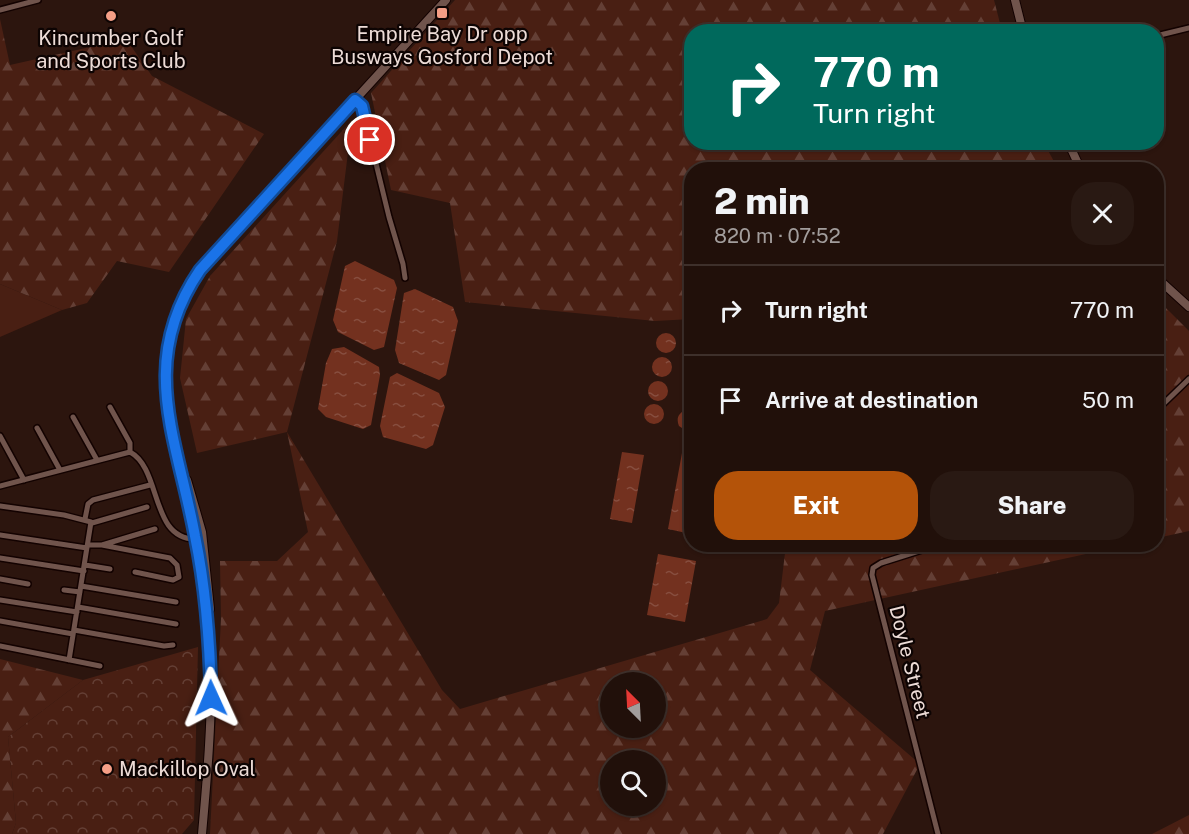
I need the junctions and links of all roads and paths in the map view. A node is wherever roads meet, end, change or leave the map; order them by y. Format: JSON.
{"nodes":[{"id":1,"x":38,"y":0,"type":"edge"},
{"id":2,"x":446,"y":0,"type":"edge"},
{"id":3,"x":1016,"y":0,"type":"edge"},
{"id":4,"x":0,"y":10,"type":"edge"},
{"id":5,"x":1021,"y":24,"type":"edge"},
{"id":6,"x":1189,"y":28,"type":"edge"},
{"id":7,"x":1164,"y":34,"type":"edge"},
{"id":8,"x":355,"y":100,"type":"junction"},
{"id":9,"x":405,"y":278,"type":"dead end"},
{"id":10,"x":1164,"y":284,"type":"edge"},
{"id":11,"x":1189,"y":307,"type":"edge"},
{"id":12,"x":1189,"y":379,"type":"edge"},
{"id":13,"x":1164,"y":403,"type":"edge"},
{"id":14,"x":110,"y":407,"type":"dead end"},
{"id":15,"x":73,"y":417,"type":"dead end"},
{"id":16,"x":37,"y":428,"type":"dead end"},
{"id":17,"x":0,"y":436,"type":"edge"},
{"id":18,"x":176,"y":450,"type":"junction"},
{"id":19,"x":130,"y":452,"type":"junction"},
{"id":20,"x":97,"y":460,"type":"junction"},
{"id":21,"x":60,"y":470,"type":"junction"},
{"id":22,"x":24,"y":480,"type":"junction"},
{"id":23,"x":150,"y":485,"type":"junction"},
{"id":24,"x":0,"y":486,"type":"edge"},
{"id":25,"x":0,"y":506,"type":"edge"},
{"id":26,"x":147,"y":507,"type":"dead end"},
{"id":27,"x":196,"y":512,"type":"junction"},
{"id":28,"x":84,"y":519,"type":"junction"},
{"id":29,"x":92,"y":523,"type":"junction"},
{"id":30,"x":155,"y":529,"type":"dead end"},
{"id":31,"x":0,"y":535,"type":"edge"},
{"id":32,"x":196,"y":538,"type":"junction"},
{"id":33,"x":102,"y":545,"type":"junction"},
{"id":34,"x":88,"y":547,"type":"junction"},
{"id":35,"x":916,"y":552,"type":"edge"},
{"id":36,"x":0,"y":558,"type":"edge"},
{"id":37,"x":206,"y":561,"type":"junction"},
{"id":38,"x":84,"y":568,"type":"junction"},
{"id":39,"x":110,"y":569,"type":"dead end"},
{"id":40,"x":135,"y":572,"type":"dead end"},
{"id":41,"x":0,"y":579,"type":"edge"},
{"id":42,"x":28,"y":584,"type":"dead end"},
{"id":43,"x":80,"y":589,"type":"junction"},
{"id":44,"x":64,"y":590,"type":"dead end"},
{"id":45,"x":0,"y":600,"type":"edge"},
{"id":46,"x":176,"y":602,"type":"dead end"},
{"id":47,"x":77,"y":609,"type":"junction"},
{"id":48,"x":0,"y":621,"type":"edge"},
{"id":49,"x":176,"y":624,"type":"dead end"},
{"id":50,"x":209,"y":626,"type":"junction"},
{"id":51,"x":73,"y":632,"type":"junction"},
{"id":52,"x":173,"y":645,"type":"dead end"},
{"id":53,"x":0,"y":646,"type":"edge"},
{"id":54,"x":69,"y":660,"type":"junction"},
{"id":55,"x":100,"y":666,"type":"dead end"},
{"id":56,"x":202,"y":834,"type":"edge"},
{"id":57,"x":938,"y":834,"type":"edge"}],
"edges":[{"from":1,"to":4,"type":"street"},
{"from":2,"to":8,"type":"main road"},
{"from":3,"to":5,"type":"main road"},
{"from":6,"to":7,"type":"street"},
{"from":8,"to":9,"type":"street"},
{"from":8,"to":18,"type":"main road"},
{"from":10,"to":11,"type":"main road"},
{"from":12,"to":13,"type":"street"},
{"from":14,"to":19,"type":"street"},
{"from":15,"to":20,"type":"street"},
{"from":16,"to":21,"type":"street"},
{"from":17,"to":22,"type":"street"},
{"from":18,"to":27,"type":"main road"},
{"from":18,"to":32,"type":"main road"},
{"from":19,"to":20,"type":"street"},
{"from":19,"to":23,"type":"street"},
{"from":20,"to":21,"type":"street"},
{"from":21,"to":22,"type":"street"},
{"from":22,"to":24,"type":"street"},
{"from":23,"to":28,"type":"street"},
{"from":23,"to":32,"type":"street"},
{"from":25,"to":28,"type":"street"},
{"from":26,"to":29,"type":"street"},
{"from":27,"to":32,"type":"main road"},
{"from":27,"to":37,"type":"main road"},
{"from":28,"to":29,"type":"street"},
{"from":29,"to":34,"type":"street"},
{"from":30,"to":33,"type":"street"},
{"from":31,"to":34,"type":"street"},
{"from":32,"to":37,"type":"main road"},
{"from":32,"to":50,"type":"main road"},
{"from":33,"to":34,"type":"street"},
{"from":33,"to":40,"type":"street"},
{"from":34,"to":38,"type":"street"},
{"from":35,"to":57,"type":"street","name":"Doyle Street"},
{"from":36,"to":38,"type":"street"},
{"from":37,"to":50,"type":"main road"},
{"from":38,"to":39,"type":"street"},
{"from":38,"to":43,"type":"street"},
{"from":41,"to":42,"type":"street"},
{"from":43,"to":44,"type":"street"},
{"from":43,"to":46,"type":"street"},
{"from":43,"to":47,"type":"street"},
{"from":45,"to":47,"type":"street"},
{"from":47,"to":49,"type":"street"},
{"from":47,"to":51,"type":"street"},
{"from":48,"to":51,"type":"street"},
{"from":50,"to":56,"type":"main road"},
{"from":51,"to":52,"type":"street"},
{"from":51,"to":54,"type":"street"},
{"from":53,"to":54,"type":"street"},
{"from":54,"to":55,"type":"street"}]}
